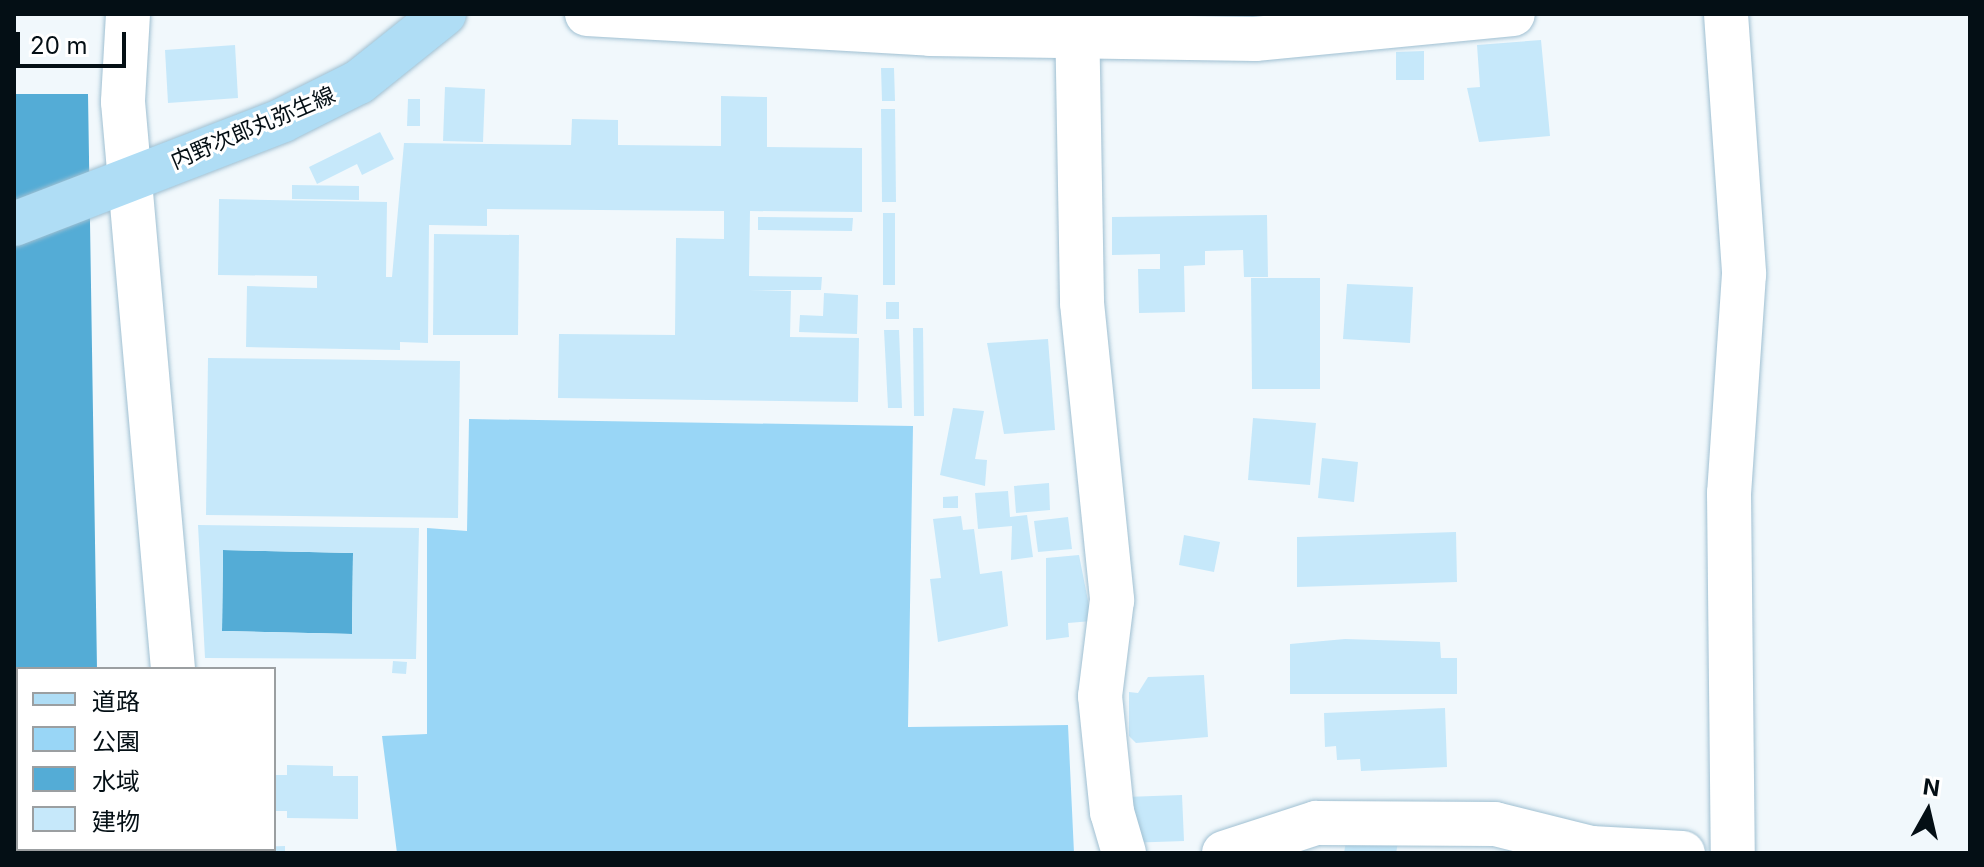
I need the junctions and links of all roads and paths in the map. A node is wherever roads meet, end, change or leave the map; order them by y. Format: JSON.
{"nodes":[{"id":1,"x":128,"y":14,"type":"edge"},
{"id":2,"x":444,"y":14,"type":"edge"},
{"id":3,"x":587,"y":14,"type":"edge"},
{"id":4,"x":1513,"y":14,"type":"edge"},
{"id":5,"x":1726,"y":14,"type":"edge"},
{"id":6,"x":1076,"y":26,"type":"edge"},
{"id":7,"x":134,"y":175,"type":"junction"},
{"id":8,"x":14,"y":224,"type":"edge"},
{"id":9,"x":173,"y":667,"type":"edge"},
{"id":10,"x":1124,"y":853,"type":"edge"},
{"id":11,"x":1224,"y":853,"type":"edge"},
{"id":12,"x":1683,"y":853,"type":"edge"},
{"id":13,"x":1733,"y":853,"type":"edge"}],
"edges":[{"from":1,"to":7,"type":"street"},
{"from":2,"to":7,"type":"main road","name":"内野次郎丸弥生線"},
{"from":3,"to":6,"type":"street"},
{"from":4,"to":6,"type":"street"},
{"from":5,"to":13,"type":"street"},
{"from":6,"to":10,"type":"street"},
{"from":7,"to":8,"type":"main road","name":"内野次郎丸弥生線"},
{"from":7,"to":9,"type":"street"},
{"from":11,"to":12,"type":"street"}]}
